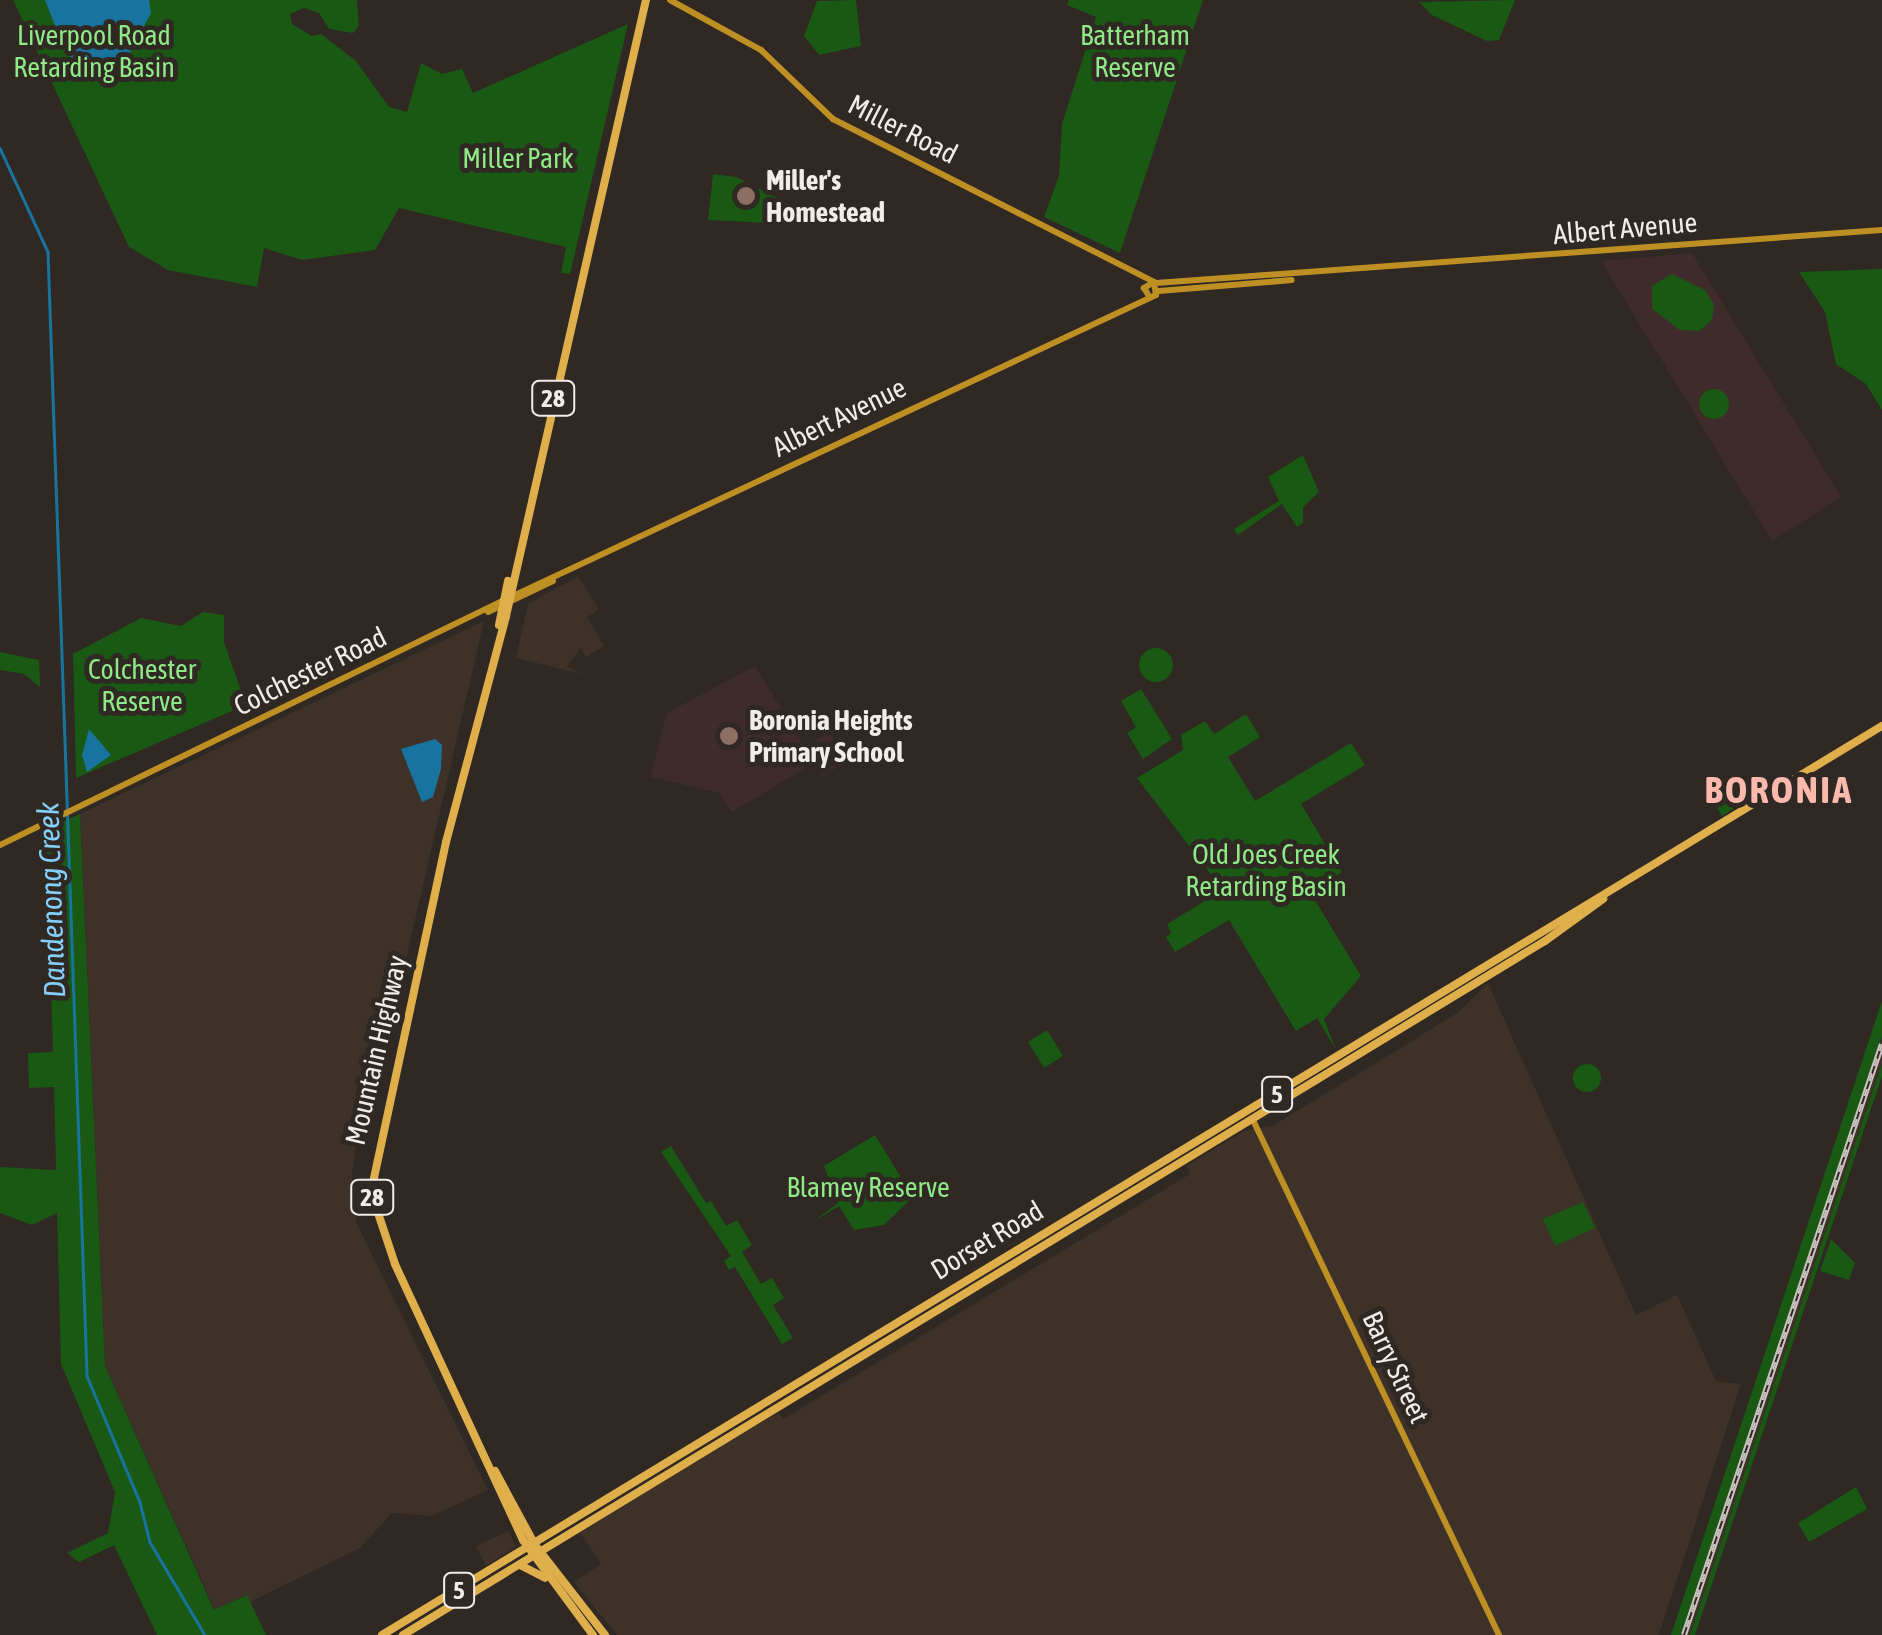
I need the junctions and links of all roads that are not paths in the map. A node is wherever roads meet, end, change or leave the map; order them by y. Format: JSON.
{"nodes":[{"id":1,"x":670,"y":0,"type":"edge"},
{"id":2,"x":644,"y":3,"type":"edge"},
{"id":3,"x":1882,"y":230,"type":"edge"},
{"id":4,"x":1134,"y":271,"type":"junction"},
{"id":5,"x":1156,"y":285,"type":"junction"},
{"id":6,"x":1146,"y":291,"type":"junction"},
{"id":7,"x":571,"y":570,"type":"junction"},
{"id":8,"x":512,"y":574,"type":"junction"},
{"id":9,"x":526,"y":590,"type":"junction"},
{"id":10,"x":505,"y":603,"type":"junction"},
{"id":11,"x":1882,"y":726,"type":"edge"},
{"id":12,"x":0,"y":845,"type":"edge"},
{"id":13,"x":1250,"y":1114,"type":"junction"},
{"id":14,"x":830,"y":1368,"type":"junction"},
{"id":15,"x":768,"y":1400,"type":"junction"},
{"id":16,"x":778,"y":1405,"type":"junction"},
{"id":17,"x":709,"y":1442,"type":"junction"},
{"id":18,"x":488,"y":1459,"type":"junction"},
{"id":19,"x":520,"y":1517,"type":"junction"},
{"id":20,"x":550,"y":1536,"type":"junction"},
{"id":21,"x":567,"y":1536,"type":"junction"},
{"id":22,"x":534,"y":1551,"type":"junction"},
{"id":23,"x":520,"y":1564,"type":"junction"},
{"id":24,"x":552,"y":1568,"type":"junction"},
{"id":25,"x":552,"y":1584,"type":"junction"},
{"id":26,"x":388,"y":1633,"type":"edge"},
{"id":27,"x":402,"y":1635,"type":"edge"},
{"id":28,"x":593,"y":1635,"type":"edge"},
{"id":29,"x":605,"y":1635,"type":"edge"},
{"id":30,"x":1499,"y":1635,"type":"edge"}],
"edges":[{"from":1,"to":4,"type":"main road","name":"Miller Road"},
{"from":2,"to":8,"type":"main road","name":"Mountain Highway","number":"28"},
{"from":3,"to":5,"type":"main road","name":"Albert Avenue"},
{"from":4,"to":5,"type":"main road","name":"Miller Road"},
{"from":4,"to":6,"type":"main road","name":"Miller Road"},
{"from":5,"to":6,"type":"main road"},
{"from":5,"to":6,"type":"main road"},
{"from":6,"to":7,"type":"main road","name":"Albert Avenue"},
{"from":7,"to":9,"type":"main road","name":"Albert Avenue"},
{"from":7,"to":10,"type":"main road","name":"Albert Avenue"},
{"from":8,"to":9,"type":"main road"},
{"from":8,"to":10,"type":"main road","name":"Mountain Highway","number":"28"},
{"from":9,"to":10,"type":"main road","name":"Albert Avenue"},
{"from":10,"to":12,"type":"main road","name":"Colchester Road"},
{"from":10,"to":18,"type":"main road","name":"Mountain Highway","number":"28"},
{"from":11,"to":13,"type":"main road","name":"Dorset Road","number":"5"},
{"from":13,"to":14,"type":"main road","name":"Dorset Road","number":"5"},
{"from":13,"to":30,"type":"main road","name":"Barry Street"},
{"from":14,"to":15,"type":"main road","name":"Dorset Road","number":"5"},
{"from":14,"to":16,"type":"main road","name":"Dorset Road","number":"5"},
{"from":15,"to":16,"type":"main road"},
{"from":15,"to":17,"type":"main road","name":"Dorset Road","number":"5"},
{"from":16,"to":17,"type":"main road","name":"Dorset Road","number":"5"},
{"from":17,"to":20,"type":"main road","name":"Dorset Road","number":"5"},
{"from":17,"to":21,"type":"main road","name":"Dorset Road","number":"5"},
{"from":18,"to":19,"type":"main road","name":"Mountain Highway","number":"28"},
{"from":18,"to":22,"type":"main road","name":"Mountain Highway","number":"28"},
{"from":19,"to":20,"type":"main road"},
{"from":19,"to":22,"type":"main road","name":"Mountain Highway","number":"28"},
{"from":20,"to":22,"type":"main road","name":"Dorset Road","number":"5"},
{"from":21,"to":22,"type":"main road","name":"Dorset Road","number":"5"},
{"from":21,"to":24,"type":"main road"},
{"from":22,"to":23,"type":"main road","name":"Dorset Road","number":"5"},
{"from":22,"to":24,"type":"main road","name":"Mountain Highway","number":"28"},
{"from":22,"to":25,"type":"main road","name":"Mountain Highway","number":"28"},
{"from":22,"to":26,"type":"main road","name":"Dorset Road","number":"5"},
{"from":23,"to":25,"type":"main road"},
{"from":23,"to":27,"type":"main road","name":"Dorset Road","number":"5"},
{"from":24,"to":29,"type":"main road","name":"Mountain Highway","number":"28"},
{"from":25,"to":28,"type":"main road","name":"Mountain Highway","number":"28"}]}
